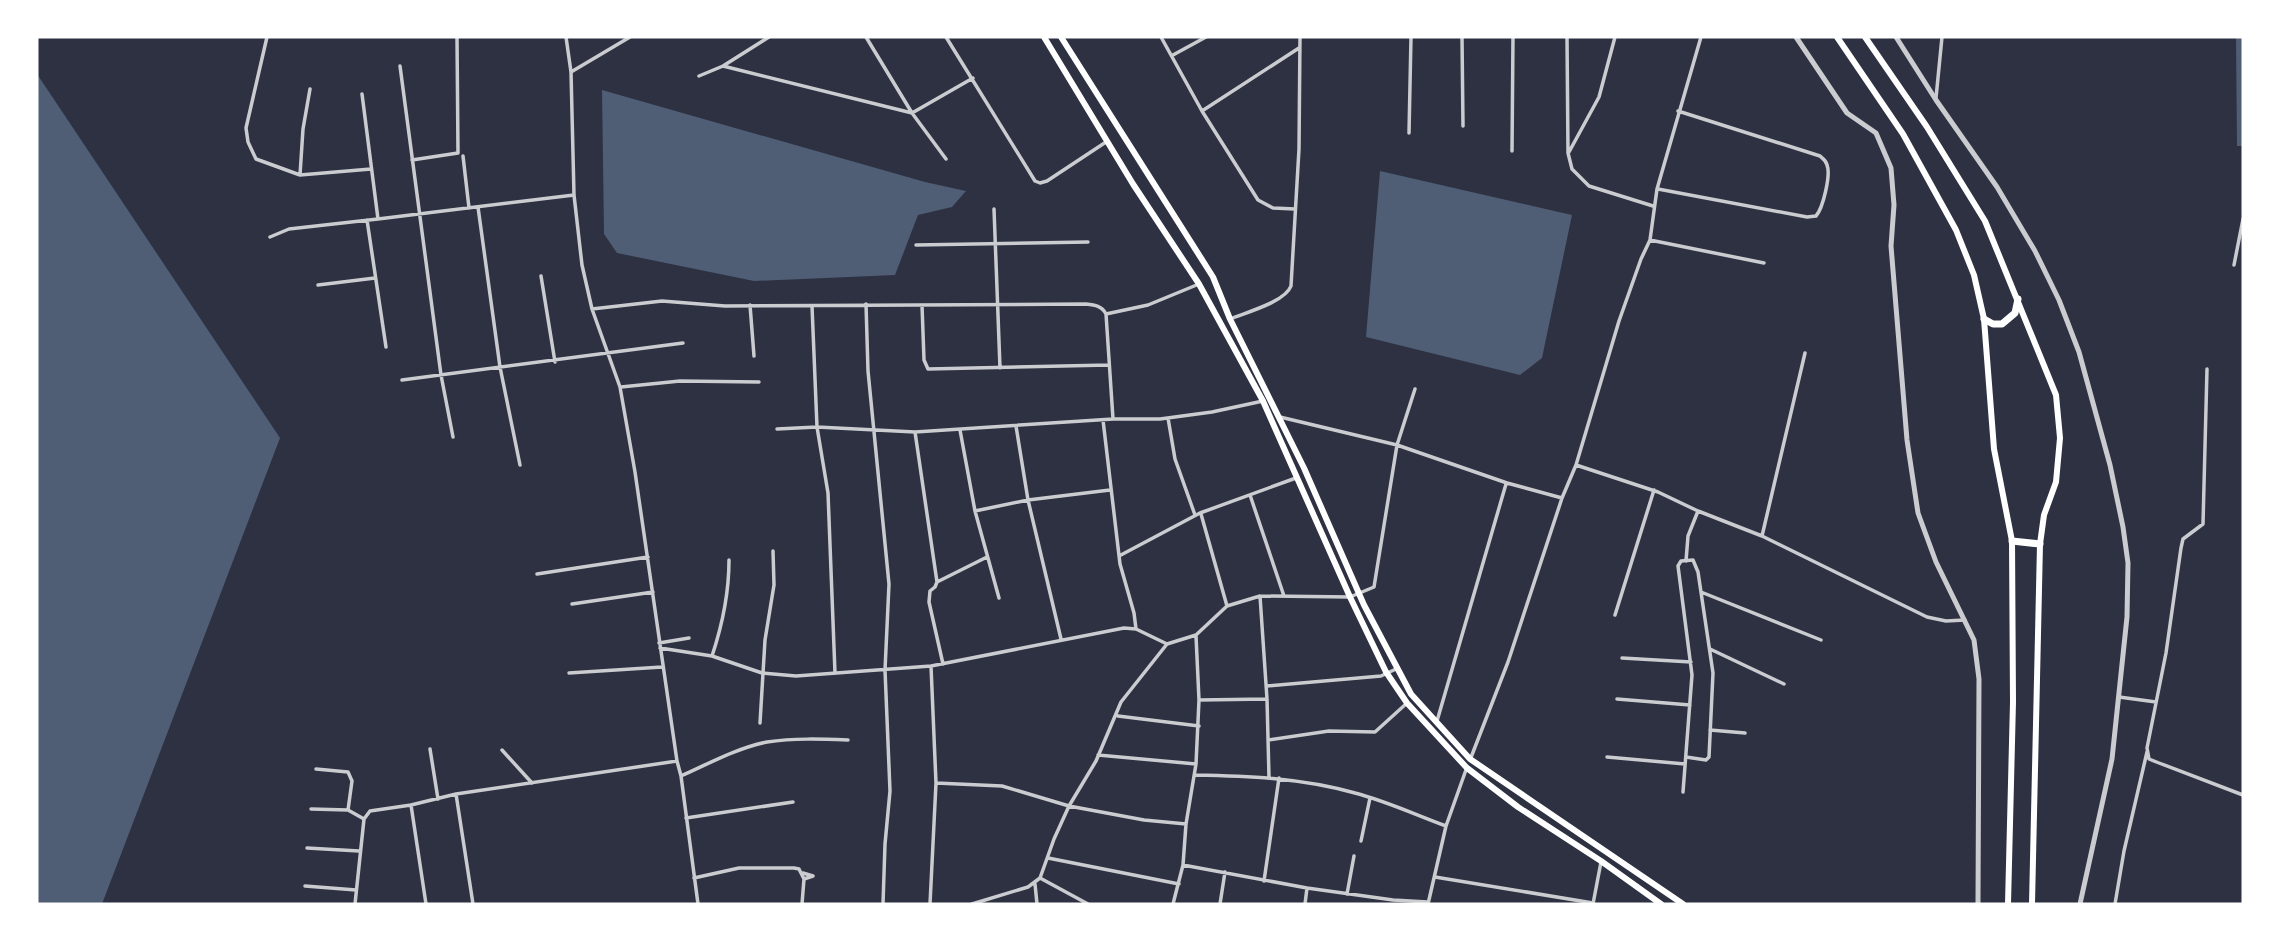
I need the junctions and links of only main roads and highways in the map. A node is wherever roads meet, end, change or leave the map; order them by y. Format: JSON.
{"nodes":[{"id":1,"x":1044,"y":37,"type":"edge"},
{"id":2,"x":1061,"y":37,"type":"edge"},
{"id":3,"x":1837,"y":37,"type":"edge"},
{"id":4,"x":1865,"y":37,"type":"edge"},
{"id":5,"x":2018,"y":299,"type":"junction"},
{"id":6,"x":1984,"y":319,"type":"junction"},
{"id":7,"x":1267,"y":400,"type":"junction"},
{"id":8,"x":2012,"y":541,"type":"junction"},
{"id":9,"x":2040,"y":544,"type":"junction"},
{"id":10,"x":1551,"y":814,"type":"junction"},
{"id":11,"x":1545,"y":824,"type":"junction"},
{"id":12,"x":1661,"y":904,"type":"edge"},
{"id":13,"x":1683,"y":904,"type":"edge"},
{"id":14,"x":2008,"y":904,"type":"edge"},
{"id":15,"x":2032,"y":904,"type":"edge"}],
"edges":[{"from":1,"to":7,"type":"main road"},
{"from":2,"to":7,"type":"main road"},
{"from":3,"to":6,"type":"main road"},
{"from":4,"to":5,"type":"main road"},
{"from":5,"to":6,"type":"highway"},
{"from":5,"to":9,"type":"main road"},
{"from":6,"to":8,"type":"main road"},
{"from":7,"to":10,"type":"main road"},
{"from":7,"to":11,"type":"main road"},
{"from":8,"to":9,"type":"highway"},
{"from":8,"to":14,"type":"main road"},
{"from":9,"to":15,"type":"main road"},
{"from":10,"to":11,"type":"main road"},
{"from":10,"to":13,"type":"main road"},
{"from":11,"to":12,"type":"main road"}]}
